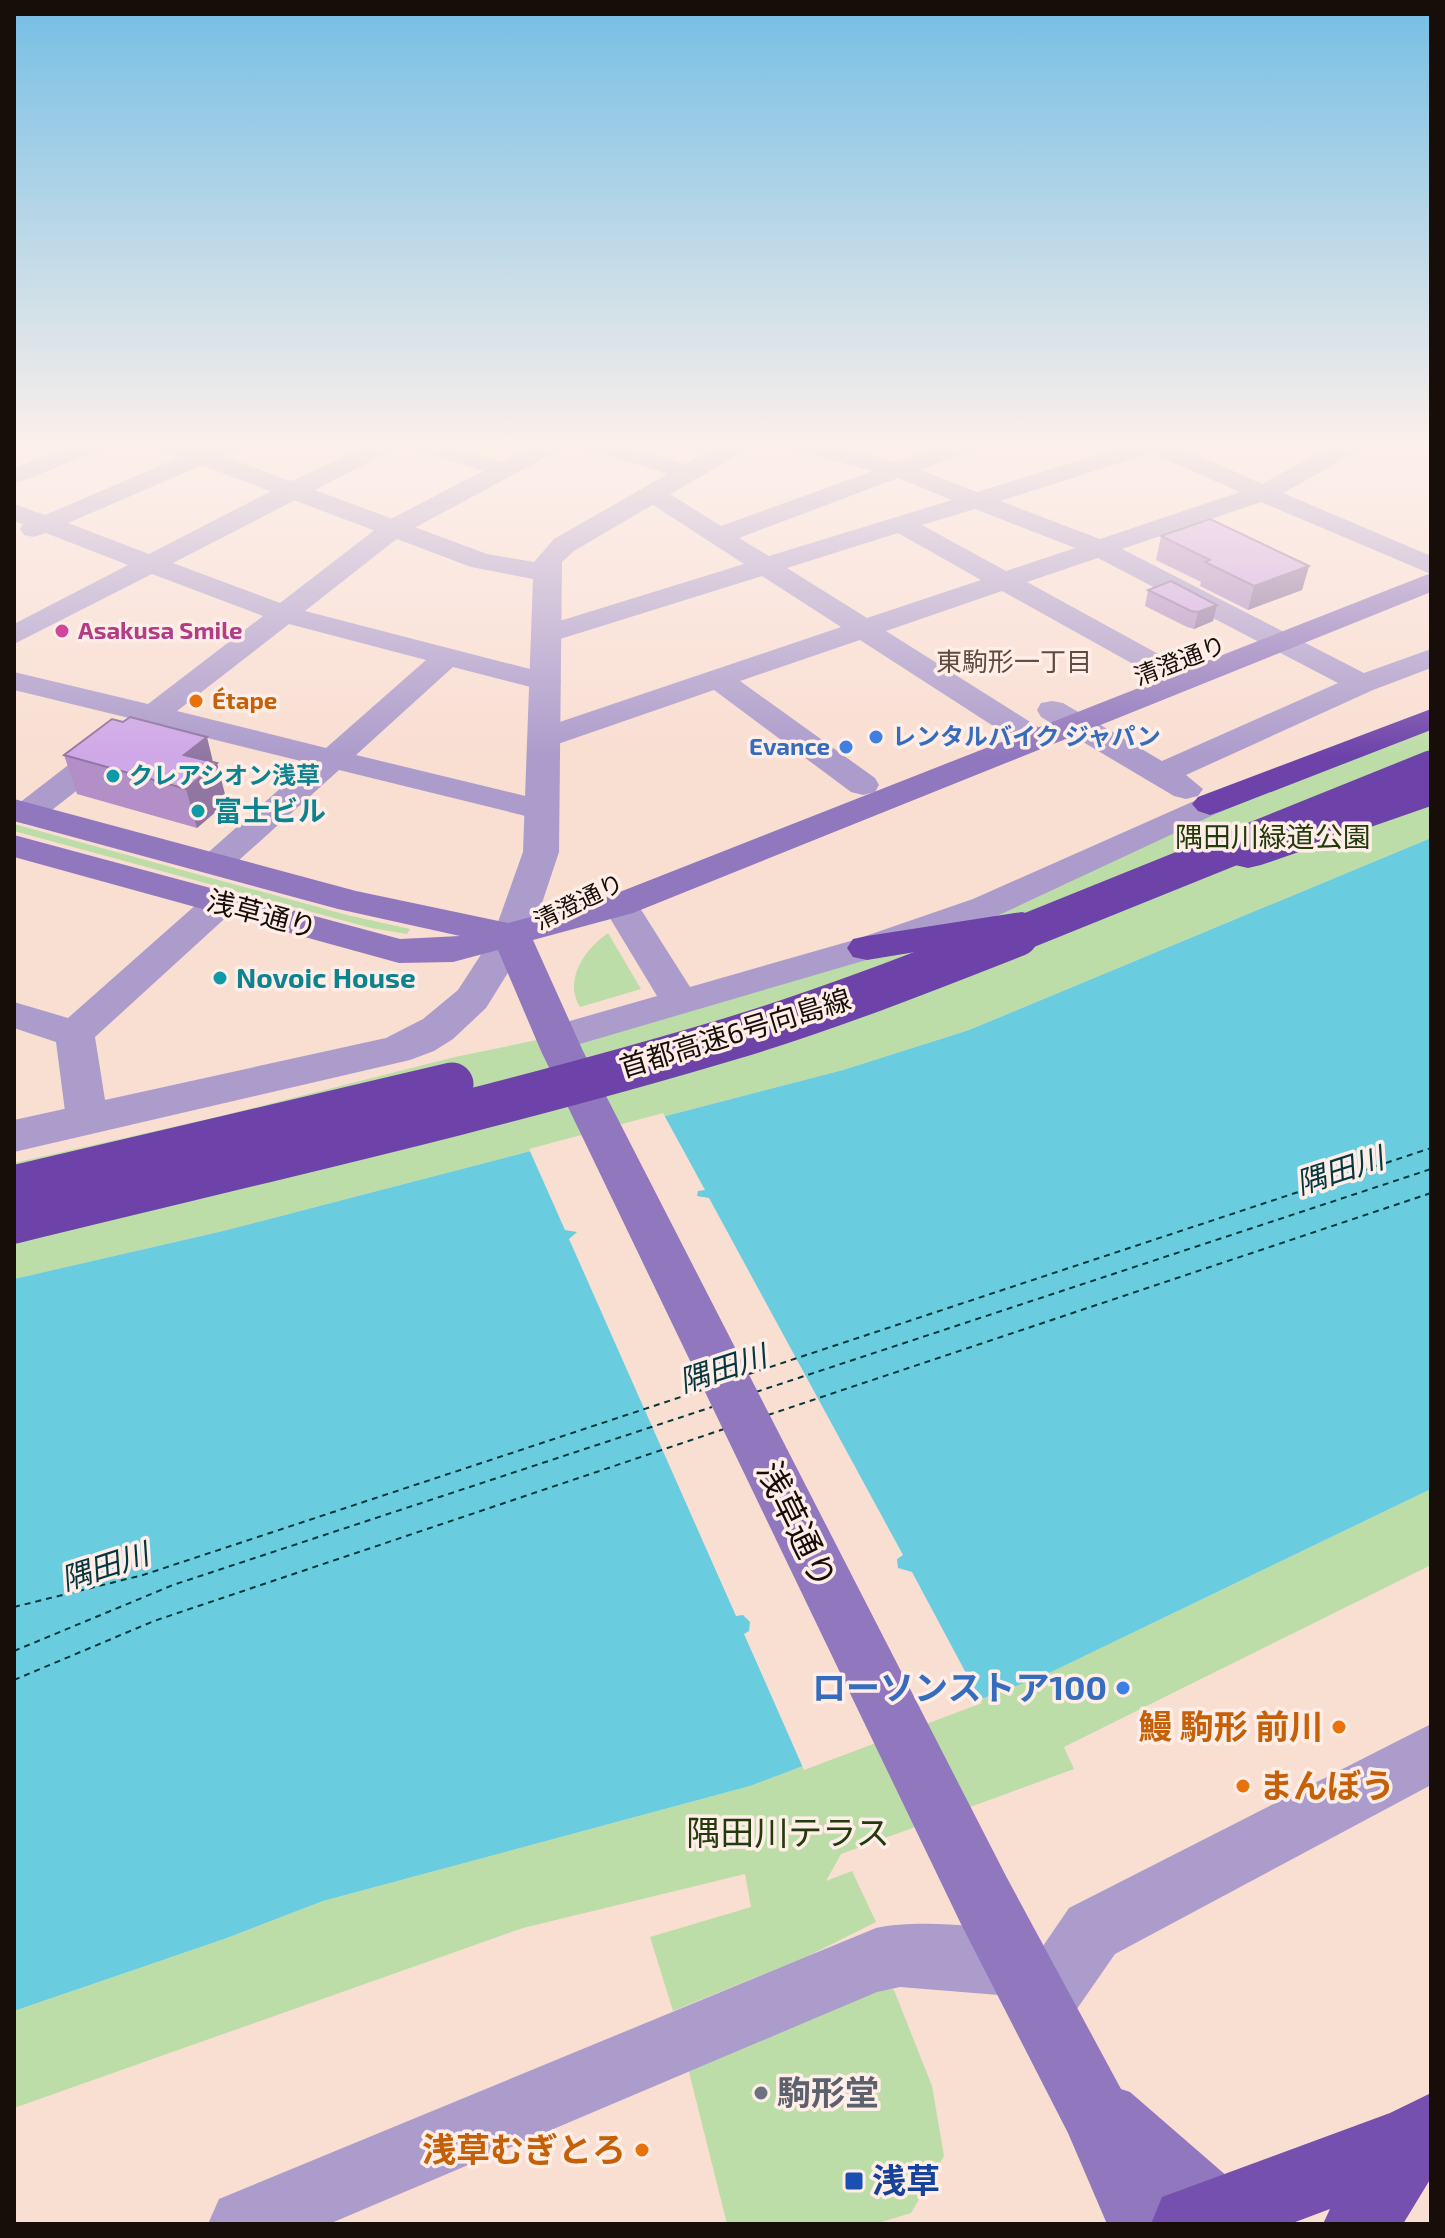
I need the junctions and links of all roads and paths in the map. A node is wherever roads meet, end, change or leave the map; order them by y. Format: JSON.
{"nodes":[{"id":1,"x":107,"y":547,"type":"edge"},
{"id":2,"x":182,"y":547,"type":"edge"},
{"id":3,"x":369,"y":547,"type":"edge"},
{"id":4,"x":445,"y":547,"type":"edge"},
{"id":5,"x":561,"y":547,"type":"edge"},
{"id":6,"x":738,"y":547,"type":"edge"},
{"id":7,"x":828,"y":547,"type":"edge"},
{"id":8,"x":944,"y":547,"type":"edge"},
{"id":9,"x":1097,"y":547,"type":"edge"},
{"id":10,"x":1105,"y":547,"type":"edge"},
{"id":11,"x":1385,"y":547,"type":"edge"},
{"id":12,"x":1101,"y":549,"type":"junction"},
{"id":13,"x":150,"y":564,"type":"junction"},
{"id":14,"x":767,"y":566,"type":"junction"},
{"id":15,"x":1431,"y":569,"type":"edge"},
{"id":16,"x":548,"y":573,"type":"junction"},
{"id":17,"x":1006,"y":581,"type":"junction"},
{"id":18,"x":284,"y":614,"type":"junction"},
{"id":19,"x":867,"y":629,"type":"junction"},
{"id":20,"x":547,"y":634,"type":"junction"},
{"id":21,"x":14,"y":635,"type":"edge"},
{"id":22,"x":1269,"y":636,"type":"junction"},
{"id":23,"x":447,"y":657,"type":"junction"},
{"id":24,"x":1431,"y":658,"type":"edge"},
{"id":25,"x":1162,"y":668,"type":"junction"},
{"id":26,"x":718,"y":679,"type":"junction"},
{"id":27,"x":14,"y":681,"type":"edge"},
{"id":28,"x":546,"y":682,"type":"junction"},
{"id":29,"x":1362,"y":684,"type":"junction"},
{"id":30,"x":154,"y":716,"type":"junction"},
{"id":31,"x":1064,"y":717,"type":"junction"},
{"id":32,"x":1431,"y":719,"type":"edge"},
{"id":33,"x":1025,"y":732,"type":"junction"},
{"id":34,"x":544,"y":738,"type":"junction"},
{"id":35,"x":1431,"y":742,"type":"edge"},
{"id":36,"x":331,"y":759,"type":"junction"},
{"id":37,"x":1431,"y":768,"type":"edge"},
{"id":38,"x":1161,"y":774,"type":"junction"},
{"id":39,"x":863,"y":785,"type":"junction"},
{"id":40,"x":1431,"y":794,"type":"edge"},
{"id":41,"x":1210,"y":804,"type":"junction"},
{"id":42,"x":542,"y":810,"type":"junction"},
{"id":43,"x":18,"y":823,"type":"edge"},
{"id":44,"x":215,"y":864,"type":"junction"},
{"id":45,"x":220,"y":903,"type":"junction"},
{"id":46,"x":620,"y":905,"type":"junction"},
{"id":47,"x":512,"y":936,"type":"junction"},
{"id":48,"x":867,"y":948,"type":"junction"},
{"id":49,"x":680,"y":1002,"type":"junction"},
{"id":50,"x":14,"y":1015,"type":"edge"},
{"id":51,"x":75,"y":1034,"type":"junction"},
{"id":52,"x":559,"y":1044,"type":"junction"},
{"id":53,"x":87,"y":1119,"type":"junction"},
{"id":54,"x":14,"y":1136,"type":"edge"},
{"id":55,"x":14,"y":1187,"type":"edge"},
{"id":56,"x":14,"y":1222,"type":"edge"},
{"id":57,"x":1431,"y":1753,"type":"edge"},
{"id":58,"x":1029,"y":1985,"type":"junction"},
{"id":59,"x":1421,"y":2136,"type":"edge"},
{"id":60,"x":1193,"y":2222,"type":"edge"},
{"id":61,"x":244,"y":2224,"type":"edge"},
{"id":62,"x":1361,"y":2224,"type":"edge"}],
"edges":[{"from":1,"to":13,"type":"street"},
{"from":2,"to":13,"type":"street"},
{"from":3,"to":18,"type":"street"},
{"from":4,"to":16,"type":"street"},
{"from":5,"to":16,"type":"street"},
{"from":6,"to":14,"type":"street"},
{"from":7,"to":14,"type":"street"},
{"from":8,"to":17,"type":"street"},
{"from":9,"to":12,"type":"street"},
{"from":10,"to":12,"type":"street"},
{"from":11,"to":15,"type":"street"},
{"from":12,"to":17,"type":"street"},
{"from":12,"to":22,"type":"street"},
{"from":13,"to":18,"type":"street"},
{"from":13,"to":21,"type":"street"},
{"from":14,"to":19,"type":"street"},
{"from":14,"to":20,"type":"street"},
{"from":15,"to":22,"type":"main road","name":"清澄通り"},
{"from":16,"to":20,"type":"street"},
{"from":17,"to":19,"type":"street"},
{"from":17,"to":25,"type":"street"},
{"from":18,"to":23,"type":"street"},
{"from":18,"to":30,"type":"street"},
{"from":19,"to":26,"type":"street"},
{"from":19,"to":33,"type":"street"},
{"from":20,"to":28,"type":"street"},
{"from":22,"to":25,"type":"main road","name":"清澄通り"},
{"from":22,"to":29,"type":"street"},
{"from":22,"to":31,"type":"main road","name":"清澄通り"},
{"from":23,"to":28,"type":"street"},
{"from":23,"to":36,"type":"street"},
{"from":24,"to":29,"type":"street"},
{"from":25,"to":31,"type":"main road","name":"清澄通り"},
{"from":26,"to":34,"type":"street"},
{"from":26,"to":39,"type":"street"},
{"from":27,"to":30,"type":"street"},
{"from":28,"to":34,"type":"street"},
{"from":29,"to":38,"type":"street"},
{"from":30,"to":36,"type":"street"},
{"from":30,"to":43,"type":"street"},
{"from":31,"to":33,"type":"main road","name":"清澄通り"},
{"from":31,"to":38,"type":"street"},
{"from":32,"to":41,"type":"highway"},
{"from":33,"to":39,"type":"main road","name":"清澄通り"},
{"from":33,"to":46,"type":"main road","name":"清澄通り"},
{"from":34,"to":42,"type":"street"},
{"from":35,"to":55,"type":"highway","name":"首都高速6号向島線","bridge":true},
{"from":36,"to":42,"type":"street"},
{"from":36,"to":44,"type":"street"},
{"from":37,"to":56,"type":"highway","name":"首都高速6号向島線","bridge":true},
{"from":38,"to":41,"type":"street"},
{"from":39,"to":47,"type":"main road","name":"清澄通り"},
{"from":40,"to":48,"type":"highway"},
{"from":41,"to":48,"type":"street"},
{"from":42,"to":47,"type":"street"},
{"from":43,"to":44,"type":"main road","name":"浅草通り"},
{"from":43,"to":45,"type":"main road","name":"浅草通り"},
{"from":44,"to":47,"type":"main road","name":"浅草通り"},
{"from":45,"to":47,"type":"main road","name":"浅草通り"},
{"from":45,"to":51,"type":"street"},
{"from":46,"to":47,"type":"main road","name":"清澄通り"},
{"from":46,"to":49,"type":"street"},
{"from":47,"to":52,"type":"main road","name":"浅草通り"},
{"from":47,"to":53,"type":"street"},
{"from":48,"to":49,"type":"street"},
{"from":49,"to":52,"type":"street"},
{"from":50,"to":51,"type":"street"},
{"from":51,"to":53,"type":"street"},
{"from":52,"to":58,"type":"main road","name":"浅草通り"},
{"from":53,"to":54,"type":"street"},
{"from":57,"to":58,"type":"street"},
{"from":58,"to":60,"type":"main road","name":"浅草通り"},
{"from":58,"to":61,"type":"street"},
{"from":59,"to":60,"type":"highway"},
{"from":59,"to":62,"type":"highway"}]}
